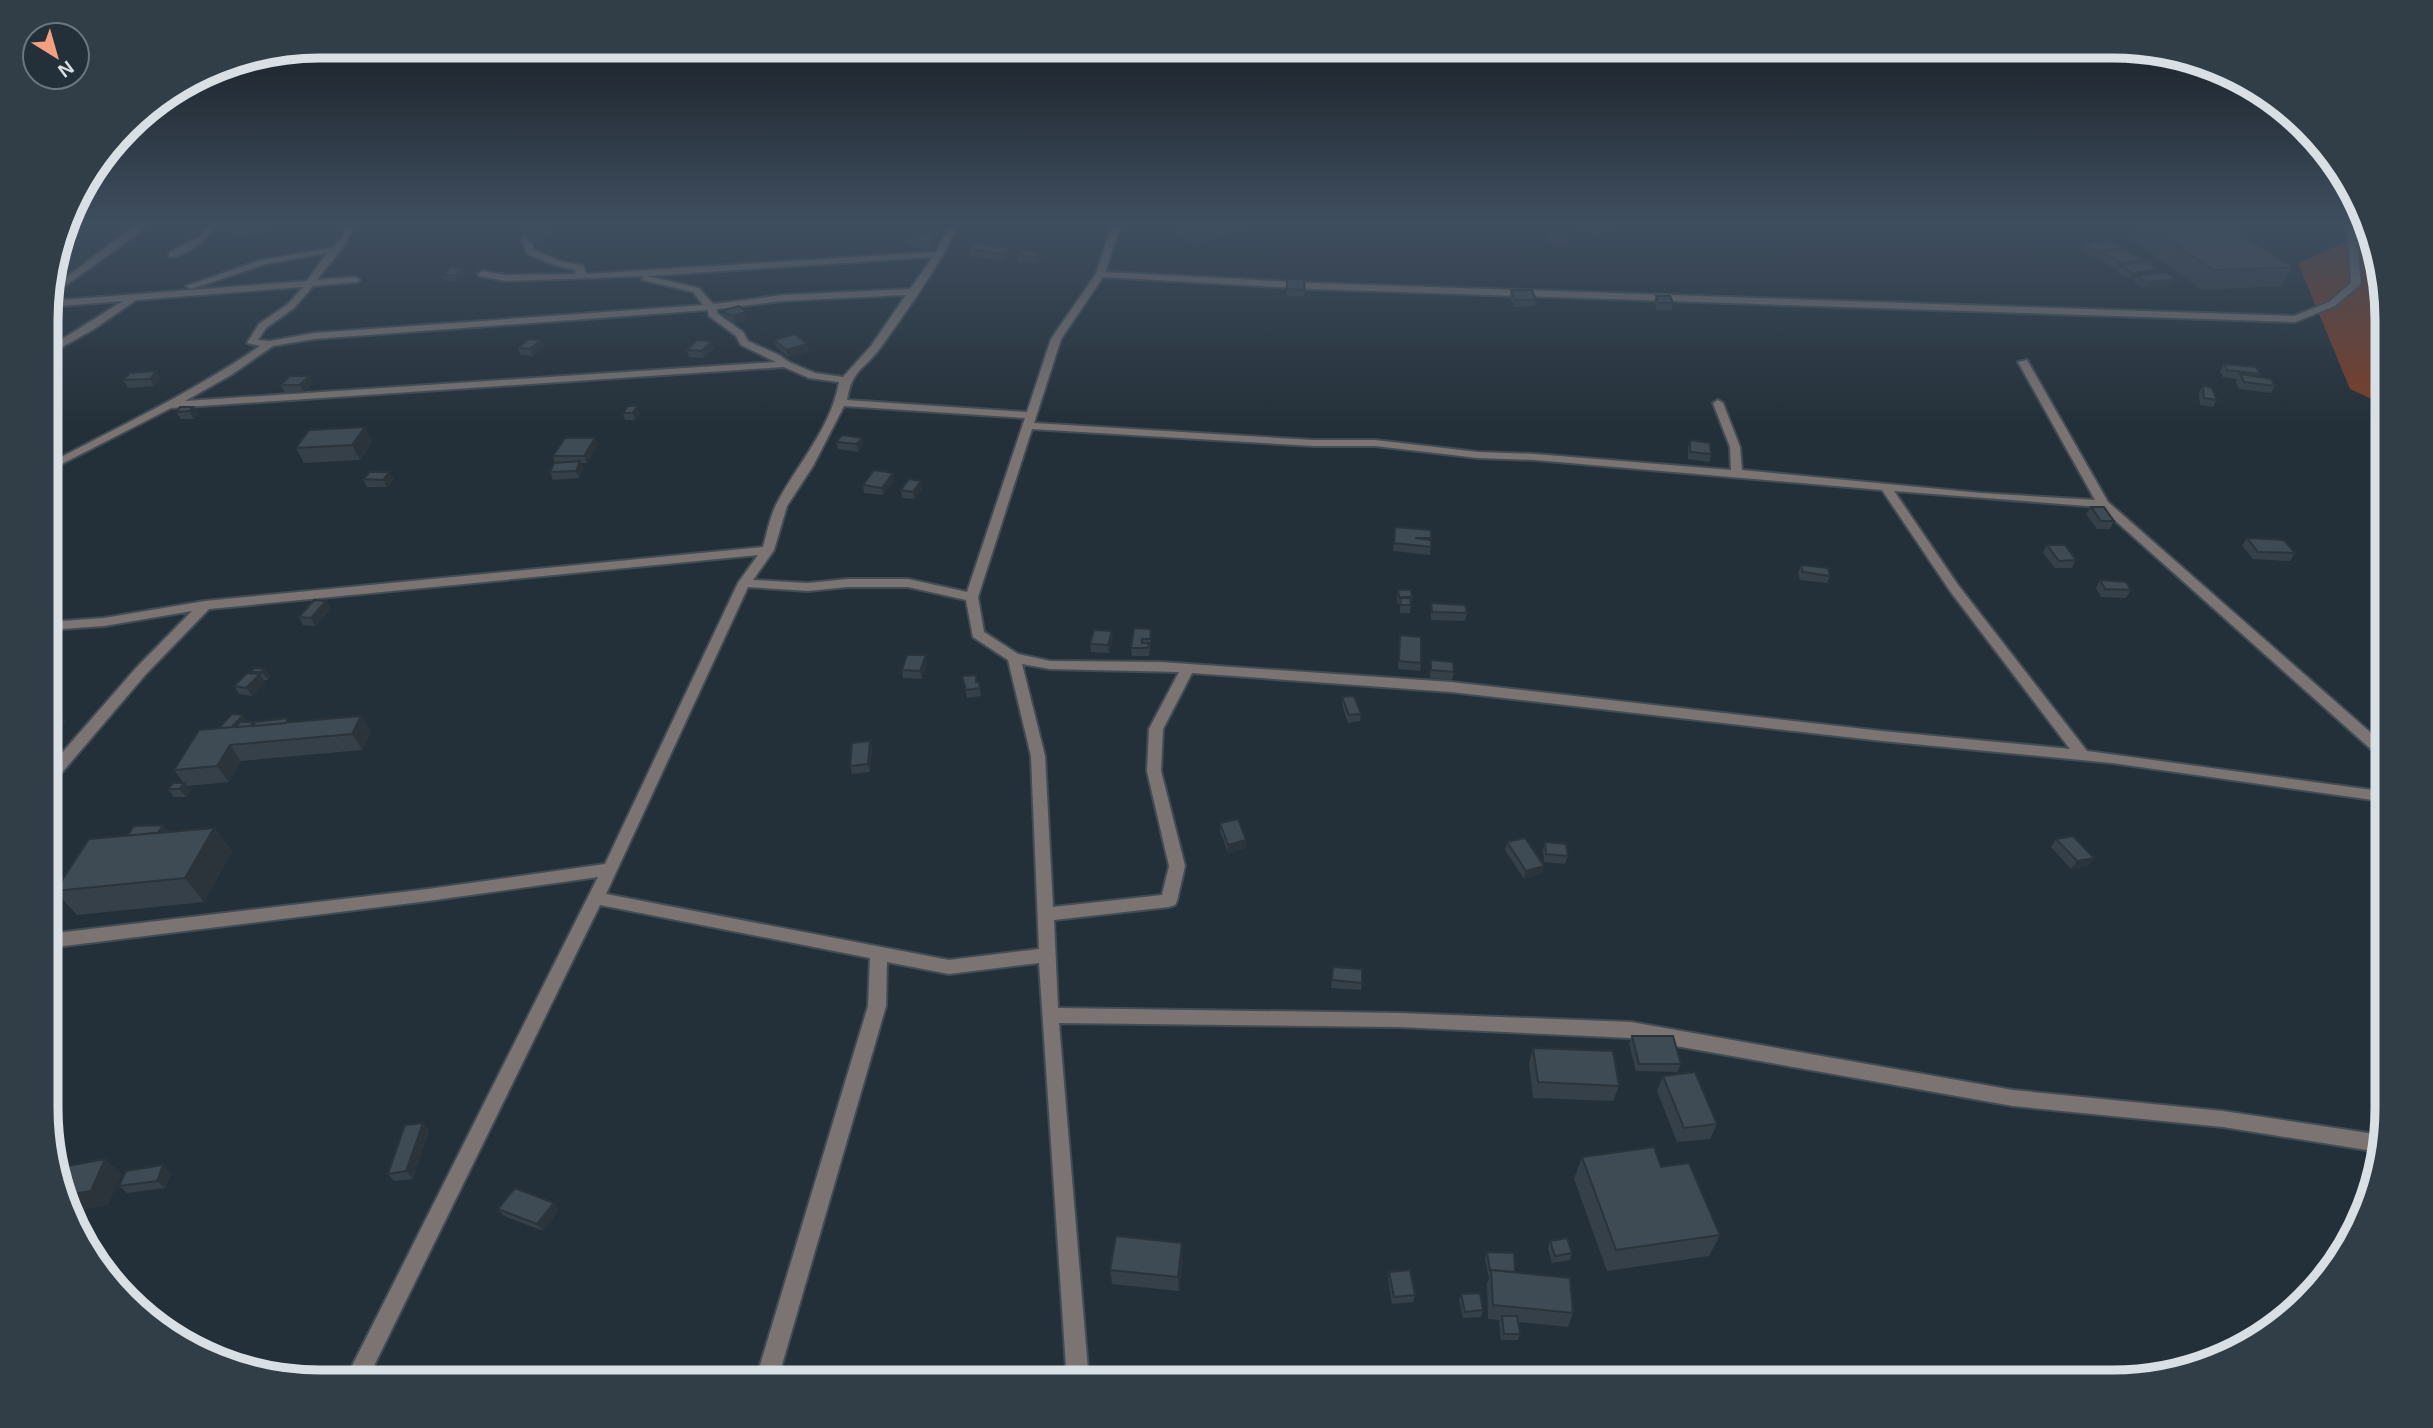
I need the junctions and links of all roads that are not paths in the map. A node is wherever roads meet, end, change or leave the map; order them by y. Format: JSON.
{"nodes":[{"id":1,"x":179,"y":290,"type":"edge"},
{"id":2,"x":233,"y":290,"type":"edge"},
{"id":3,"x":303,"y":290,"type":"edge"},
{"id":4,"x":695,"y":290,"type":"edge"},
{"id":5,"x":1090,"y":290,"type":"edge"},
{"id":6,"x":1433,"y":290,"type":"edge"},
{"id":7,"x":2349,"y":290,"type":"edge"},
{"id":8,"x":914,"y":292,"type":"joint"},
{"id":9,"x":163,"y":295,"type":"junction"},
{"id":10,"x":133,"y":298,"type":"junction"},
{"id":11,"x":58,"y":303,"type":"edge"},
{"id":12,"x":712,"y":306,"type":"junction"},
{"id":13,"x":270,"y":344,"type":"junction"},
{"id":14,"x":58,"y":346,"type":"edge"},
{"id":15,"x":2023,"y":362,"type":"dead end"},
{"id":16,"x":785,"y":364,"type":"junction"},
{"id":17,"x":845,"y":380,"type":"junction"},
{"id":18,"x":841,"y":402,"type":"junction"},
{"id":19,"x":1718,"y":403,"type":"dead end"},
{"id":20,"x":169,"y":405,"type":"junction"},
{"id":21,"x":1030,"y":421,"type":"junction"},
{"id":22,"x":58,"y":463,"type":"edge"},
{"id":23,"x":1737,"y":474,"type":"junction"},
{"id":24,"x":1886,"y":487,"type":"junction"},
{"id":25,"x":2103,"y":504,"type":"junction"},
{"id":26,"x":768,"y":550,"type":"junction"},
{"id":27,"x":744,"y":583,"type":"junction"},
{"id":28,"x":972,"y":597,"type":"junction"},
{"id":29,"x":205,"y":605,"type":"junction"},
{"id":30,"x":58,"y":625,"type":"edge"},
{"id":31,"x":1014,"y":658,"type":"junction"},
{"id":32,"x":1188,"y":668,"type":"junction"},
{"id":33,"x":2375,"y":744,"type":"edge"},
{"id":34,"x":2083,"y":755,"type":"junction"},
{"id":35,"x":58,"y":767,"type":"edge"},
{"id":36,"x":2375,"y":795,"type":"edge"},
{"id":37,"x":610,"y":869,"type":"junction"},
{"id":38,"x":596,"y":898,"type":"junction"},
{"id":39,"x":1045,"y":914,"type":"junction"},
{"id":40,"x":58,"y":940,"type":"edge"},
{"id":41,"x":879,"y":954,"type":"junction"},
{"id":42,"x":1046,"y":955,"type":"junction"},
{"id":43,"x":1050,"y":1014,"type":"junction"},
{"id":44,"x":2373,"y":1143,"type":"edge"},
{"id":45,"x":361,"y":1370,"type":"edge"},
{"id":46,"x":770,"y":1370,"type":"edge"},
{"id":47,"x":1077,"y":1370,"type":"edge"}],
"edges":[{"from":1,"to":9,"type":"street"},
{"from":2,"to":9,"type":"street"},
{"from":3,"to":13,"type":"street"},
{"from":4,"to":12,"type":"street"},
{"from":5,"to":21,"type":"street"},
{"from":6,"to":7,"type":"street"},
{"from":8,"to":12,"type":"street"},
{"from":8,"to":17,"type":"street"},
{"from":9,"to":10,"type":"street"},
{"from":10,"to":11,"type":"street"},
{"from":10,"to":14,"type":"street"},
{"from":12,"to":13,"type":"street"},
{"from":12,"to":16,"type":"street"},
{"from":13,"to":20,"type":"street"},
{"from":15,"to":25,"type":"street"},
{"from":16,"to":17,"type":"street"},
{"from":16,"to":20,"type":"street"},
{"from":17,"to":18,"type":"street"},
{"from":18,"to":21,"type":"street"},
{"from":18,"to":26,"type":"street"},
{"from":19,"to":23,"type":"street"},
{"from":20,"to":22,"type":"street"},
{"from":21,"to":23,"type":"street"},
{"from":21,"to":28,"type":"street"},
{"from":23,"to":24,"type":"street"},
{"from":24,"to":25,"type":"street"},
{"from":24,"to":34,"type":"street"},
{"from":25,"to":33,"type":"street"},
{"from":26,"to":27,"type":"street"},
{"from":26,"to":29,"type":"street"},
{"from":27,"to":28,"type":"street"},
{"from":27,"to":37,"type":"street"},
{"from":28,"to":31,"type":"street"},
{"from":29,"to":30,"type":"street"},
{"from":29,"to":35,"type":"street"},
{"from":31,"to":32,"type":"street"},
{"from":31,"to":39,"type":"street"},
{"from":32,"to":34,"type":"street"},
{"from":32,"to":39,"type":"street"},
{"from":34,"to":36,"type":"street"},
{"from":37,"to":38,"type":"street"},
{"from":37,"to":40,"type":"street"},
{"from":38,"to":41,"type":"street"},
{"from":38,"to":45,"type":"street"},
{"from":39,"to":42,"type":"street"},
{"from":41,"to":42,"type":"street"},
{"from":41,"to":46,"type":"street"},
{"from":42,"to":43,"type":"street"},
{"from":43,"to":44,"type":"street"},
{"from":43,"to":47,"type":"street"}]}
